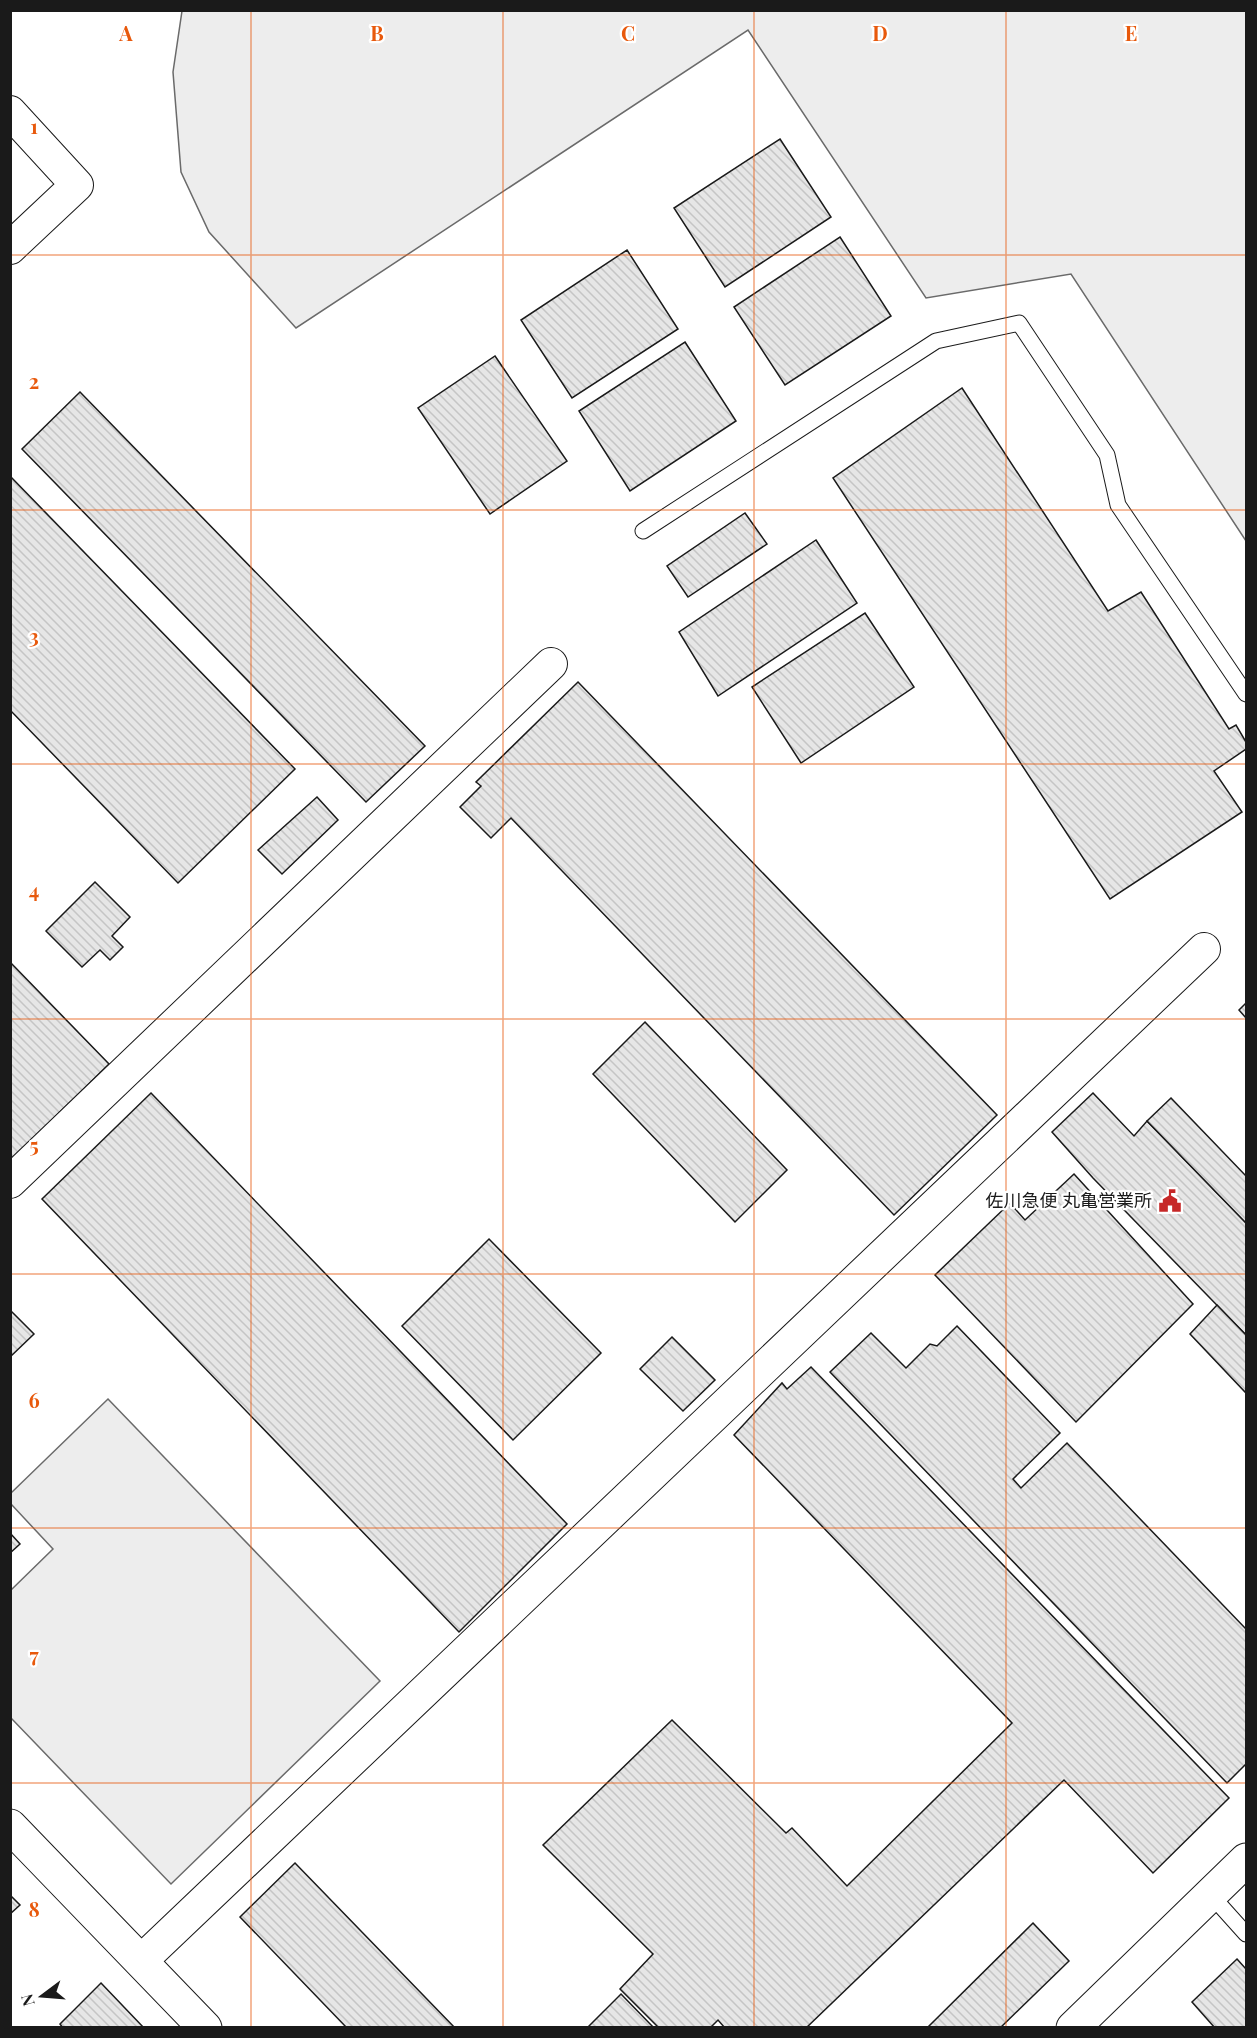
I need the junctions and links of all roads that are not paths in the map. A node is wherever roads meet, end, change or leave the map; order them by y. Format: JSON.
{"nodes":[{"id":1,"x":10,"y":112,"type":"edge"},
{"id":2,"x":10,"y":248,"type":"edge"},
{"id":3,"x":643,"y":531,"type":"dead end"},
{"id":4,"x":551,"y":664,"type":"dead end"},
{"id":5,"x":1246,"y":694,"type":"edge"},
{"id":6,"x":1204,"y":949,"type":"dead end"},
{"id":7,"x":10,"y":1182,"type":"edge"},
{"id":8,"x":10,"y":1826,"type":"edge"},
{"id":9,"x":1246,"y":1860,"type":"edge"},
{"id":10,"x":1211,"y":1895,"type":"junction"},
{"id":11,"x":1246,"y":1934,"type":"edge"},
{"id":12,"x":141,"y":1961,"type":"junction"},
{"id":13,"x":205,"y":2028,"type":"edge"},
{"id":14,"x":1073,"y":2028,"type":"edge"}],
"edges":[{"from":1,"to":2,"type":"street"},
{"from":3,"to":5,"type":"lane"},
{"from":4,"to":7,"type":"street"},
{"from":6,"to":12,"type":"street"},
{"from":8,"to":12,"type":"street"},
{"from":9,"to":10,"type":"street"},
{"from":10,"to":11,"type":"lane"},
{"from":10,"to":14,"type":"street"},
{"from":12,"to":13,"type":"street"}]}
